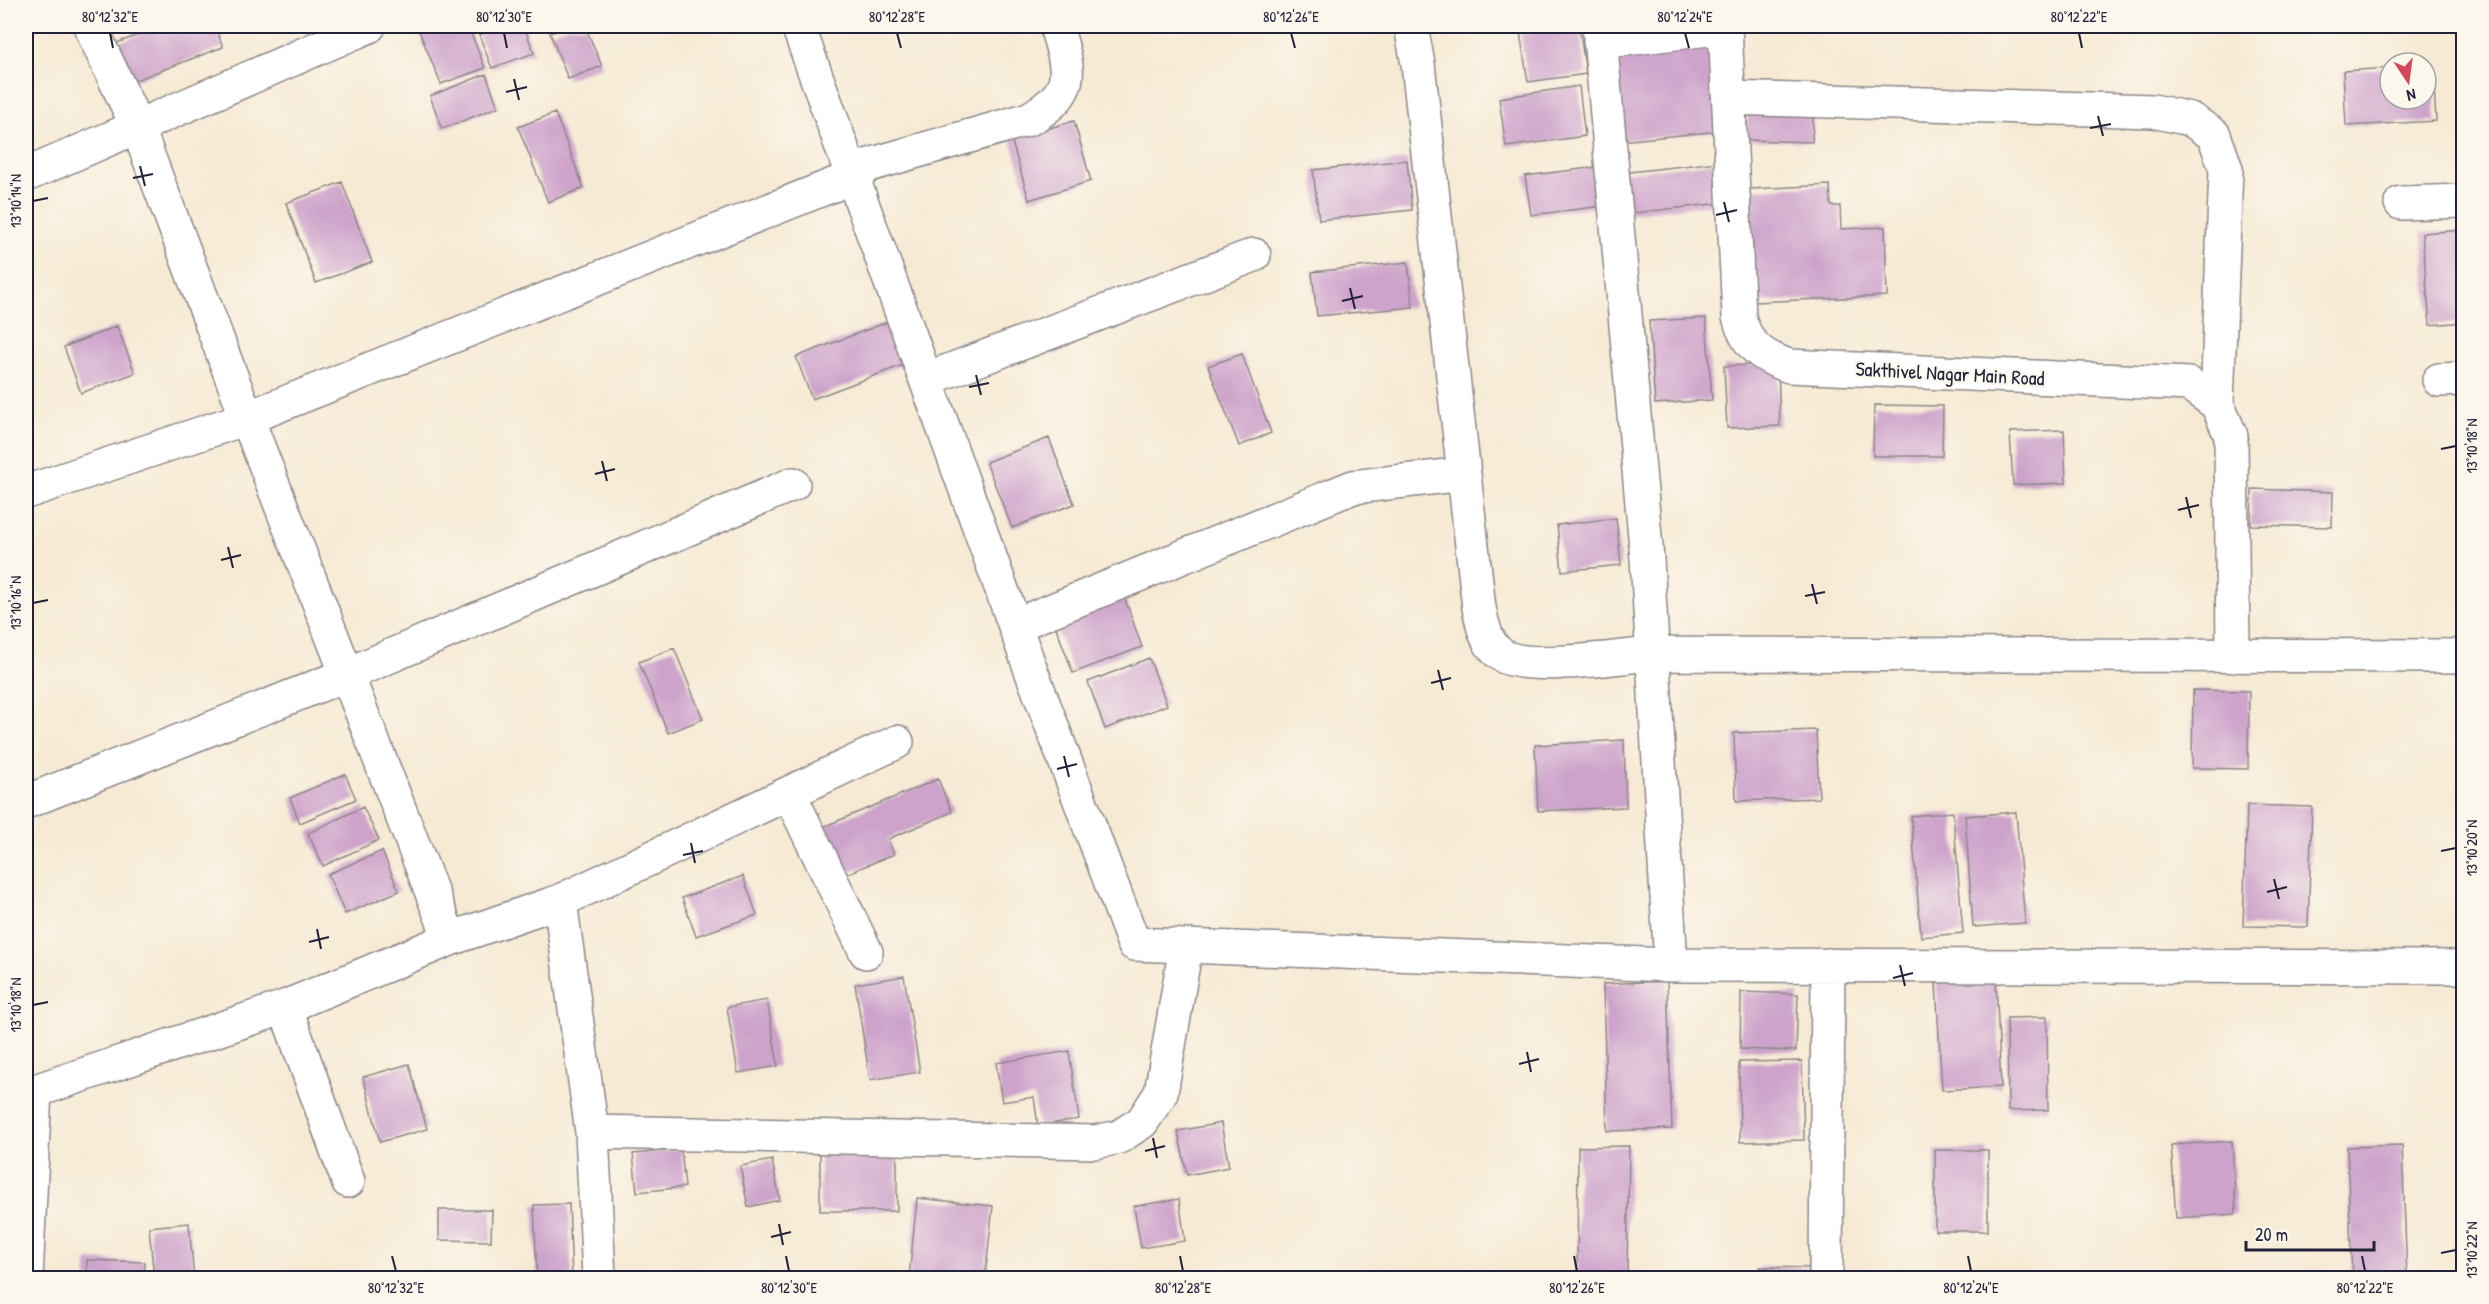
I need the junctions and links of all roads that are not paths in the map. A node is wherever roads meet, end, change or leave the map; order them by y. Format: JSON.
{"nodes":[{"id":1,"x":90,"y":26,"type":"edge"},
{"id":2,"x":369,"y":26,"type":"edge"},
{"id":3,"x":798,"y":26,"type":"edge"},
{"id":4,"x":1056,"y":26,"type":"edge"},
{"id":5,"x":1411,"y":26,"type":"edge"},
{"id":6,"x":1725,"y":26,"type":"edge"},
{"id":7,"x":1600,"y":34,"type":"edge"},
{"id":8,"x":1729,"y":98,"type":"junction"},
{"id":9,"x":137,"y":126,"type":"junction"},
{"id":10,"x":26,"y":175,"type":"edge"},
{"id":11,"x":853,"y":177,"type":"junction"},
{"id":12,"x":2463,"y":201,"type":"edge"},
{"id":13,"x":2401,"y":203,"type":"dead end"},
{"id":14,"x":1254,"y":255,"type":"dead end"},
{"id":15,"x":927,"y":380,"type":"junction"},
{"id":16,"x":2217,"y":404,"type":"junction"},
{"id":17,"x":247,"y":418,"type":"junction"},
{"id":18,"x":1464,"y":474,"type":"junction"},
{"id":19,"x":793,"y":484,"type":"dead end"},
{"id":20,"x":26,"y":492,"type":"edge"},
{"id":21,"x":1016,"y":625,"type":"junction"},
{"id":22,"x":1651,"y":654,"type":"junction"},
{"id":23,"x":2233,"y":656,"type":"junction"},
{"id":24,"x":2463,"y":656,"type":"edge"},
{"id":25,"x":348,"y":675,"type":"junction"},
{"id":26,"x":897,"y":742,"type":"dead end"},
{"id":27,"x":789,"y":793,"type":"junction"},
{"id":28,"x":26,"y":802,"type":"edge"},
{"id":29,"x":560,"y":901,"type":"junction"},
{"id":30,"x":450,"y":939,"type":"junction"},
{"id":31,"x":1186,"y":946,"type":"junction"},
{"id":32,"x":866,"y":952,"type":"dead end"},
{"id":33,"x":1671,"y":965,"type":"junction"},
{"id":34,"x":1828,"y":965,"type":"junction"},
{"id":35,"x":2463,"y":966,"type":"edge"},
{"id":36,"x":285,"y":1007,"type":"junction"},
{"id":37,"x":30,"y":1093,"type":"edge"},
{"id":38,"x":592,"y":1132,"type":"junction"},
{"id":39,"x":348,"y":1181,"type":"dead end"},
{"id":40,"x":26,"y":1278,"type":"edge"},
{"id":41,"x":599,"y":1278,"type":"edge"},
{"id":42,"x":1826,"y":1278,"type":"edge"}],
"edges":[{"from":1,"to":9,"type":"street"},
{"from":2,"to":9,"type":"street"},
{"from":3,"to":11,"type":"street"},
{"from":4,"to":11,"type":"street"},
{"from":5,"to":18,"type":"street"},
{"from":6,"to":7,"type":"street"},
{"from":6,"to":8,"type":"street","name":"Sakthivel Nagar Main Road"},
{"from":7,"to":22,"type":"street"},
{"from":8,"to":16,"type":"street","name":"Sakthivel Nagar Main Road"},
{"from":8,"to":16,"type":"street"},
{"from":9,"to":10,"type":"street"},
{"from":9,"to":17,"type":"street"},
{"from":11,"to":15,"type":"street"},
{"from":11,"to":17,"type":"street"},
{"from":12,"to":13,"type":"street"},
{"from":14,"to":15,"type":"street"},
{"from":15,"to":21,"type":"street"},
{"from":16,"to":23,"type":"street"},
{"from":17,"to":20,"type":"street"},
{"from":17,"to":25,"type":"street"},
{"from":18,"to":21,"type":"street"},
{"from":18,"to":22,"type":"street"},
{"from":19,"to":25,"type":"street"},
{"from":21,"to":31,"type":"street"},
{"from":22,"to":23,"type":"street"},
{"from":22,"to":33,"type":"street"},
{"from":23,"to":24,"type":"street"},
{"from":25,"to":28,"type":"street"},
{"from":25,"to":30,"type":"street"},
{"from":26,"to":27,"type":"street"},
{"from":27,"to":29,"type":"street"},
{"from":27,"to":32,"type":"street"},
{"from":29,"to":30,"type":"street"},
{"from":29,"to":38,"type":"street"},
{"from":30,"to":36,"type":"street"},
{"from":31,"to":33,"type":"street"},
{"from":31,"to":38,"type":"street"},
{"from":33,"to":34,"type":"street"},
{"from":34,"to":35,"type":"street"},
{"from":34,"to":42,"type":"street"},
{"from":36,"to":37,"type":"street"},
{"from":36,"to":39,"type":"street"},
{"from":37,"to":40,"type":"street"},
{"from":38,"to":41,"type":"street"}]}
